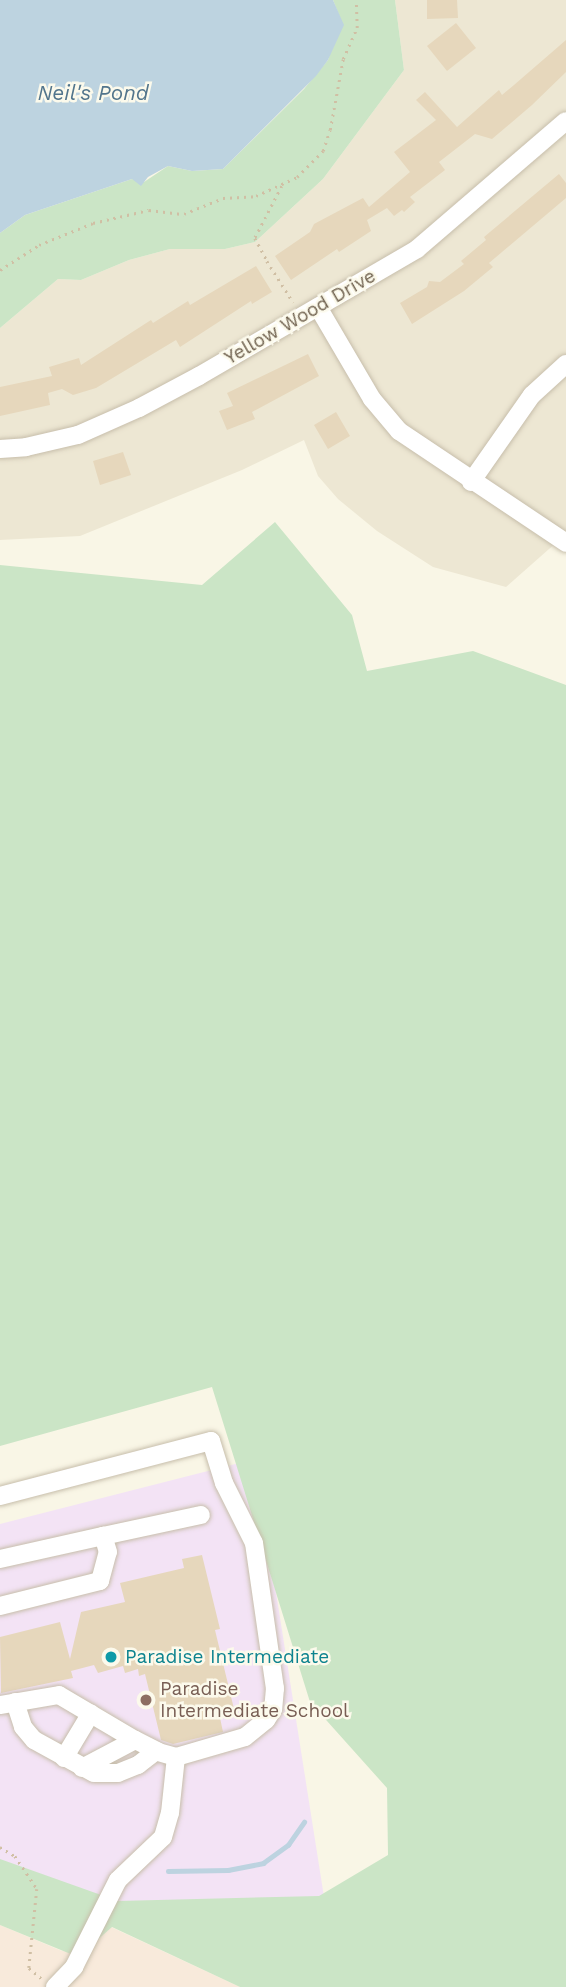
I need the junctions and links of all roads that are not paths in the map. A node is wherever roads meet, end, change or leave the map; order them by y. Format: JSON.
{"nodes":[{"id":1,"x":566,"y":121,"type":"edge"},
{"id":2,"x":311,"y":311,"type":"junction"},
{"id":3,"x":566,"y":364,"type":"edge"},
{"id":4,"x":0,"y":449,"type":"edge"},
{"id":5,"x":471,"y":482,"type":"junction"},
{"id":6,"x":566,"y":542,"type":"edge"},
{"id":7,"x":0,"y":1496,"type":"edge"},
{"id":8,"x":201,"y":1515,"type":"dead end"},
{"id":9,"x":103,"y":1536,"type":"junction"},
{"id":10,"x":0,"y":1559,"type":"edge"},
{"id":11,"x":0,"y":1606,"type":"edge"},
{"id":12,"x":8,"y":1704,"type":"edge"},
{"id":13,"x":91,"y":1713,"type":"junction"},
{"id":14,"x":135,"y":1740,"type":"junction"},
{"id":15,"x":156,"y":1751,"type":"junction"},
{"id":16,"x":176,"y":1756,"type":"junction"},
{"id":17,"x":64,"y":1758,"type":"junction"},
{"id":18,"x":82,"y":1768,"type":"junction"},
{"id":19,"x":49,"y":1984,"type":"edge"}],
"edges":[{"from":1,"to":2,"type":"street","name":"Yellow Wood Drive"},
{"from":2,"to":4,"type":"street","name":"Yellow Wood Drive"},
{"from":2,"to":5,"type":"street"},
{"from":3,"to":5,"type":"street"},
{"from":5,"to":6,"type":"street"},
{"from":7,"to":16,"type":"street"},
{"from":8,"to":9,"type":"street"},
{"from":9,"to":10,"type":"street"},
{"from":9,"to":11,"type":"street"},
{"from":12,"to":13,"type":"street"},
{"from":12,"to":17,"type":"street"},
{"from":13,"to":14,"type":"street"},
{"from":13,"to":17,"type":"street"},
{"from":14,"to":15,"type":"street"},
{"from":14,"to":18,"type":"street"},
{"from":15,"to":16,"type":"street"},
{"from":15,"to":18,"type":"street"},
{"from":16,"to":19,"type":"street"},
{"from":17,"to":18,"type":"street"}]}
